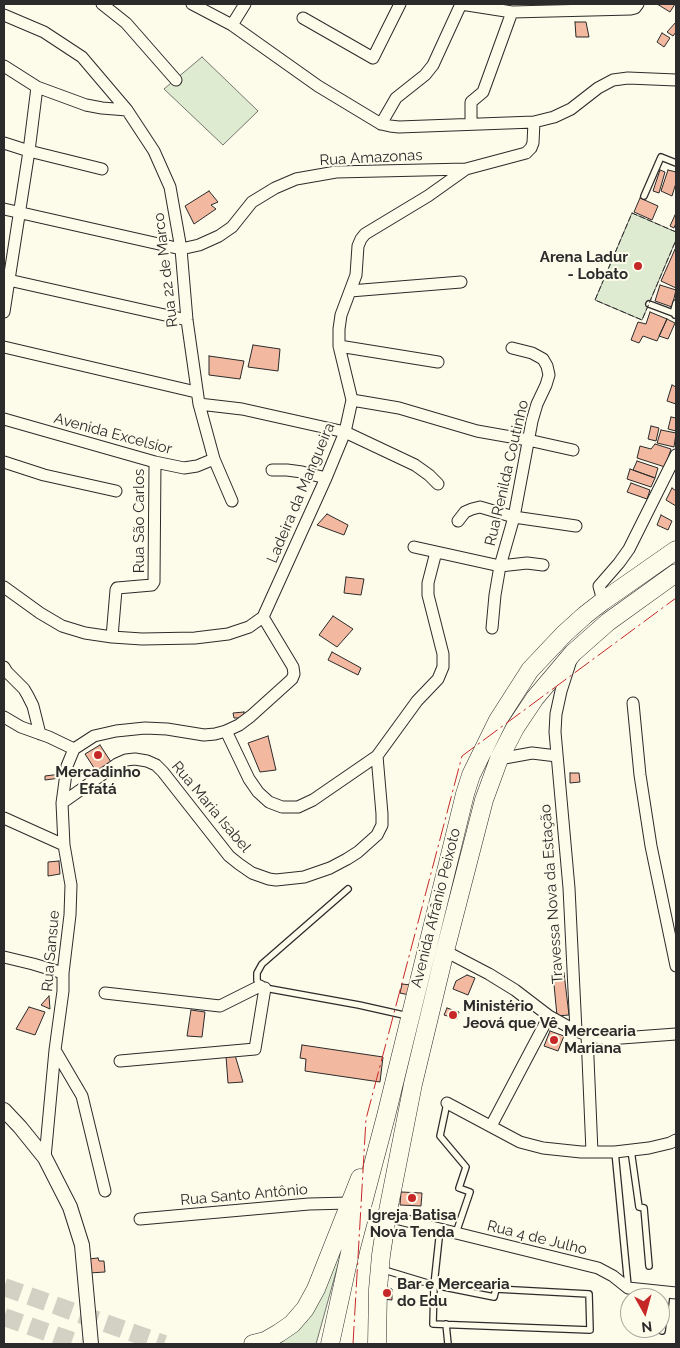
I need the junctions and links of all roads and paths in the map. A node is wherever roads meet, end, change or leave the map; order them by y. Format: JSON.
{"nodes":[{"id":1,"x":102,"y":4,"type":"edge"},
{"id":2,"x":192,"y":4,"type":"edge"},
{"id":3,"x":245,"y":4,"type":"edge"},
{"id":4,"x":398,"y":4,"type":"edge"},
{"id":5,"x":461,"y":4,"type":"edge"},
{"id":6,"x":636,"y":6,"type":"edge"},
{"id":7,"x":512,"y":12,"type":"junction"},
{"id":8,"x":4,"y":14,"type":"edge"},
{"id":9,"x":302,"y":18,"type":"dead end"},
{"id":10,"x":232,"y":25,"type":"junction"},
{"id":11,"x":4,"y":66,"type":"edge"},
{"id":12,"x":176,"y":80,"type":"dead end"},
{"id":13,"x":676,"y":80,"type":"edge"},
{"id":14,"x":37,"y":87,"type":"junction"},
{"id":15,"x":127,"y":110,"type":"junction"},
{"id":16,"x":534,"y":122,"type":"junction"},
{"id":17,"x":380,"y":124,"type":"junction"},
{"id":18,"x":471,"y":124,"type":"junction"},
{"id":19,"x":4,"y":143,"type":"edge"},
{"id":20,"x":29,"y":151,"type":"junction"},
{"id":21,"x":676,"y":163,"type":"edge"},
{"id":22,"x":102,"y":169,"type":"dead end"},
{"id":23,"x":466,"y":169,"type":"junction"},
{"id":24,"x":644,"y":196,"type":"dead end"},
{"id":25,"x":4,"y":209,"type":"edge"},
{"id":26,"x":19,"y":213,"type":"junction"},
{"id":27,"x":181,"y":249,"type":"junction"},
{"id":28,"x":6,"y":280,"type":"edge"},
{"id":29,"x":461,"y":282,"type":"dead end"},
{"id":30,"x":350,"y":291,"type":"junction"},
{"id":31,"x":676,"y":303,"type":"edge"},
{"id":32,"x":649,"y":304,"type":"dead end"},
{"id":33,"x":4,"y":312,"type":"edge"},
{"id":34,"x":675,"y":314,"type":"edge"},
{"id":35,"x":187,"y":320,"type":"junction"},
{"id":36,"x":339,"y":346,"type":"junction"},
{"id":37,"x":4,"y":347,"type":"edge"},
{"id":38,"x":512,"y":348,"type":"dead end"},
{"id":39,"x":438,"y":362,"type":"dead end"},
{"id":40,"x":196,"y":392,"type":"junction"},
{"id":41,"x":352,"y":400,"type":"junction"},
{"id":42,"x":199,"y":404,"type":"junction"},
{"id":43,"x":4,"y":419,"type":"edge"},
{"id":44,"x":345,"y":432,"type":"junction"},
{"id":45,"x":528,"y":440,"type":"junction"},
{"id":46,"x":573,"y":450,"type":"dead end"},
{"id":47,"x":676,"y":455,"type":"edge"},
{"id":48,"x":214,"y":459,"type":"junction"},
{"id":49,"x":4,"y":462,"type":"edge"},
{"id":50,"x":154,"y":462,"type":"junction"},
{"id":51,"x":272,"y":470,"type":"dead end"},
{"id":52,"x":326,"y":478,"type":"junction"},
{"id":53,"x":438,"y":484,"type":"dead end"},
{"id":54,"x":116,"y":491,"type":"dead end"},
{"id":55,"x":232,"y":501,"type":"dead end"},
{"id":56,"x":514,"y":517,"type":"junction"},
{"id":57,"x":458,"y":521,"type":"dead end"},
{"id":58,"x":576,"y":526,"type":"dead end"},
{"id":59,"x":414,"y":547,"type":"dead end"},
{"id":60,"x":676,"y":550,"type":"edge"},
{"id":61,"x":436,"y":552,"type":"junction"},
{"id":62,"x":543,"y":565,"type":"dead end"},
{"id":63,"x":500,"y":566,"type":"junction"},
{"id":64,"x":676,"y":573,"type":"edge"},
{"id":65,"x":4,"y":587,"type":"edge"},
{"id":66,"x":601,"y":594,"type":"junction"},
{"id":67,"x":263,"y":617,"type":"junction"},
{"id":68,"x":492,"y":628,"type":"dead end"},
{"id":69,"x":112,"y":637,"type":"junction"},
{"id":70,"x":574,"y":653,"type":"junction"},
{"id":71,"x":4,"y":667,"type":"edge"},
{"id":72,"x":633,"y":703,"type":"dead end"},
{"id":73,"x":4,"y":717,"type":"edge"},
{"id":74,"x":226,"y":732,"type":"junction"},
{"id":75,"x":40,"y":734,"type":"junction"},
{"id":76,"x":74,"y":749,"type":"junction"},
{"id":77,"x":377,"y":756,"type":"junction"},
{"id":78,"x":557,"y":756,"type":"junction"},
{"id":79,"x":500,"y":758,"type":"junction"},
{"id":80,"x":62,"y":802,"type":"junction"},
{"id":81,"x":4,"y":818,"type":"edge"},
{"id":82,"x":64,"y":845,"type":"junction"},
{"id":83,"x":348,"y":889,"type":"dead end"},
{"id":84,"x":445,"y":951,"type":"junction"},
{"id":85,"x":4,"y":957,"type":"edge"},
{"id":86,"x":676,"y":966,"type":"edge"},
{"id":87,"x":63,"y":973,"type":"junction"},
{"id":88,"x":262,"y":987,"type":"junction"},
{"id":89,"x":105,"y":993,"type":"dead end"},
{"id":90,"x":410,"y":1016,"type":"junction"},
{"id":91,"x":549,"y":1016,"type":"junction"},
{"id":92,"x":576,"y":1031,"type":"junction"},
{"id":93,"x":676,"y":1034,"type":"edge"},
{"id":94,"x":588,"y":1035,"type":"junction"},
{"id":95,"x":56,"y":1050,"type":"junction"},
{"id":96,"x":120,"y":1061,"type":"dead end"},
{"id":97,"x":447,"y":1103,"type":"joint"},
{"id":98,"x":4,"y":1110,"type":"edge"},
{"id":99,"x":386,"y":1116,"type":"junction"},
{"id":100,"x":491,"y":1126,"type":"junction"},
{"id":101,"x":676,"y":1140,"type":"edge"},
{"id":102,"x":631,"y":1150,"type":"junction"},
{"id":103,"x":592,"y":1152,"type":"junction"},
{"id":104,"x":615,"y":1152,"type":"junction"},
{"id":105,"x":45,"y":1158,"type":"junction"},
{"id":106,"x":105,"y":1191,"type":"dead end"},
{"id":107,"x":349,"y":1203,"type":"junction"},
{"id":108,"x":387,"y":1216,"type":"junction"},
{"id":109,"x":140,"y":1219,"type":"dead end"},
{"id":110,"x":440,"y":1229,"type":"junction"},
{"id":111,"x":456,"y":1233,"type":"junction"},
{"id":112,"x":650,"y":1266,"type":"dead end"},
{"id":113,"x":380,"y":1269,"type":"junction"},
{"id":114,"x":434,"y":1285,"type":"junction"},
{"id":115,"x":628,"y":1288,"type":"joint"},
{"id":116,"x":446,"y":1324,"type":"junction"},
{"id":117,"x":91,"y":1344,"type":"edge"},
{"id":118,"x":253,"y":1344,"type":"edge"},
{"id":119,"x":330,"y":1344,"type":"edge"},
{"id":120,"x":377,"y":1344,"type":"edge"},
{"id":121,"x":448,"y":1344,"type":"edge"}],
"edges":[{"from":1,"to":12,"type":"street"},
{"from":2,"to":10,"type":"street"},
{"from":3,"to":10,"type":"street"},
{"from":4,"to":9,"type":"street"},
{"from":5,"to":7,"type":"street"},
{"from":5,"to":17,"type":"street"},
{"from":6,"to":7,"type":"street"},
{"from":7,"to":18,"type":"street"},
{"from":8,"to":15,"type":"street","name":"Rua 22 de Marco"},
{"from":10,"to":17,"type":"street"},
{"from":11,"to":14,"type":"street"},
{"from":13,"to":16,"type":"street"},
{"from":14,"to":15,"type":"street"},
{"from":14,"to":20,"type":"street"},
{"from":15,"to":27,"type":"street","name":"Rua 22 de Marco"},
{"from":16,"to":18,"type":"street"},
{"from":16,"to":23,"type":"street"},
{"from":17,"to":18,"type":"street"},
{"from":19,"to":20,"type":"street"},
{"from":20,"to":22,"type":"street"},
{"from":20,"to":26,"type":"street"},
{"from":21,"to":24,"type":"lane"},
{"from":23,"to":27,"type":"street","name":"Rua Amazonas"},
{"from":23,"to":30,"type":"street","name":"Ladeira da Mangueira"},
{"from":25,"to":26,"type":"street"},
{"from":26,"to":27,"type":"street"},
{"from":26,"to":28,"type":"street"},
{"from":27,"to":35,"type":"street","name":"Rua 22 de Marco"},
{"from":28,"to":33,"type":"street"},
{"from":28,"to":35,"type":"street"},
{"from":29,"to":30,"type":"street"},
{"from":30,"to":36,"type":"street","name":"Ladeira da Mangueira"},
{"from":31,"to":34,"type":"lane"},
{"from":32,"to":34,"type":"lane"},
{"from":35,"to":40,"type":"street","name":"Rua 22 de Marco"},
{"from":36,"to":39,"type":"street"},
{"from":36,"to":41,"type":"street","name":"Ladeira da Mangueira"},
{"from":37,"to":40,"type":"street"},
{"from":38,"to":45,"type":"street","name":"Rua Renilda Coutinho"},
{"from":40,"to":42,"type":"street","name":"Rua 22 de Marco"},
{"from":41,"to":44,"type":"street","name":"Ladeira da Mangueira"},
{"from":41,"to":45,"type":"street"},
{"from":42,"to":44,"type":"street"},
{"from":42,"to":48,"type":"street","name":"Rua 22 de Marco"},
{"from":43,"to":50,"type":"street","name":"Avenida Excelsior"},
{"from":44,"to":52,"type":"street","name":"Ladeira da Mangueira"},
{"from":44,"to":53,"type":"street"},
{"from":45,"to":46,"type":"street"},
{"from":45,"to":56,"type":"street","name":"Rua Renilda Coutinho"},
{"from":47,"to":66,"type":"street"},
{"from":48,"to":50,"type":"street","name":"Avenida Excelsior"},
{"from":48,"to":55,"type":"street","name":"Rua 22 de Marco"},
{"from":49,"to":54,"type":"street"},
{"from":50,"to":69,"type":"street","name":"Rua São Carlos"},
{"from":51,"to":52,"type":"street"},
{"from":52,"to":67,"type":"street","name":"Ladeira da Mangueira"},
{"from":56,"to":57,"type":"street"},
{"from":56,"to":58,"type":"street"},
{"from":56,"to":63,"type":"street","name":"Rua Renilda Coutinho"},
{"from":59,"to":61,"type":"street"},
{"from":60,"to":66,"type":"main road","name":"Avenida Afrânio Peixoto"},
{"from":61,"to":63,"type":"street"},
{"from":61,"to":77,"type":"street"},
{"from":62,"to":63,"type":"street"},
{"from":63,"to":68,"type":"street","name":"Rua Renilda Coutinho"},
{"from":64,"to":70,"type":"main road","name":"Avenida Afrânio Peixoto"},
{"from":65,"to":69,"type":"street"},
{"from":66,"to":90,"type":"main road","name":"Avenida Afrânio Peixoto"},
{"from":67,"to":69,"type":"street"},
{"from":67,"to":74,"type":"street"},
{"from":70,"to":78,"type":"street","name":"Travessa Nova da Estação"},
{"from":70,"to":79,"type":"main road","name":"Avenida Afrânio Peixoto"},
{"from":71,"to":75,"type":"street"},
{"from":72,"to":86,"type":"street"},
{"from":73,"to":75,"type":"street"},
{"from":74,"to":76,"type":"street"},
{"from":74,"to":77,"type":"street"},
{"from":75,"to":76,"type":"street"},
{"from":76,"to":80,"type":"street","name":"Rua Sansue"},
{"from":77,"to":80,"type":"street","name":"Rua Maria Isabel"},
{"from":78,"to":79,"type":"street"},
{"from":78,"to":92,"type":"street","name":"Travessa Nova da Estação"},
{"from":79,"to":84,"type":"main road","name":"Avenida Afrânio Peixoto"},
{"from":80,"to":82,"type":"street","name":"Rua Sansue"},
{"from":81,"to":82,"type":"street"},
{"from":82,"to":87,"type":"street","name":"Rua Sansue"},
{"from":83,"to":88,"type":"lane"},
{"from":84,"to":91,"type":"street"},
{"from":84,"to":108,"type":"main road","name":"Avenida Afrânio Peixoto"},
{"from":85,"to":87,"type":"street"},
{"from":87,"to":95,"type":"street","name":"Rua Sansue"},
{"from":88,"to":89,"type":"street"},
{"from":88,"to":90,"type":"lane"},
{"from":88,"to":96,"type":"street"},
{"from":90,"to":99,"type":"main road","name":"Avenida Afrânio Peixoto"},
{"from":91,"to":92,"type":"street"},
{"from":91,"to":100,"type":"street"},
{"from":92,"to":94,"type":"street"},
{"from":93,"to":94,"type":"street"},
{"from":94,"to":103,"type":"street"},
{"from":95,"to":105,"type":"street","name":"Rua Sansue"},
{"from":95,"to":106,"type":"street"},
{"from":97,"to":100,"type":"street"},
{"from":97,"to":111,"type":"lane"},
{"from":98,"to":105,"type":"street"},
{"from":99,"to":107,"type":"main road"},
{"from":99,"to":119,"type":"main road","name":"Avenida Afrânio Peixoto"},
{"from":100,"to":103,"type":"street"},
{"from":101,"to":102,"type":"street"},
{"from":102,"to":104,"type":"street"},
{"from":102,"to":112,"type":"lane"},
{"from":103,"to":104,"type":"street"},
{"from":104,"to":115,"type":"lane"},
{"from":105,"to":117,"type":"street"},
{"from":107,"to":109,"type":"street","name":"Rua Santo Antônio"},
{"from":107,"to":118,"type":"main road"},
{"from":108,"to":110,"type":"street","name":"Rua 4 de Julho"},
{"from":108,"to":113,"type":"main road","name":"Avenida Afrânio Peixoto"},
{"from":110,"to":111,"type":"street","name":"Rua 4 de Julho"},
{"from":110,"to":114,"type":"lane"},
{"from":111,"to":115,"type":"street","name":"Rua 4 de Julho"},
{"from":113,"to":114,"type":"lane"},
{"from":113,"to":120,"type":"main road","name":"Avenida Afrânio Peixoto"},
{"from":114,"to":116,"type":"lane"},
{"from":114,"to":116,"type":"lane"},
{"from":116,"to":121,"type":"lane"}]}
